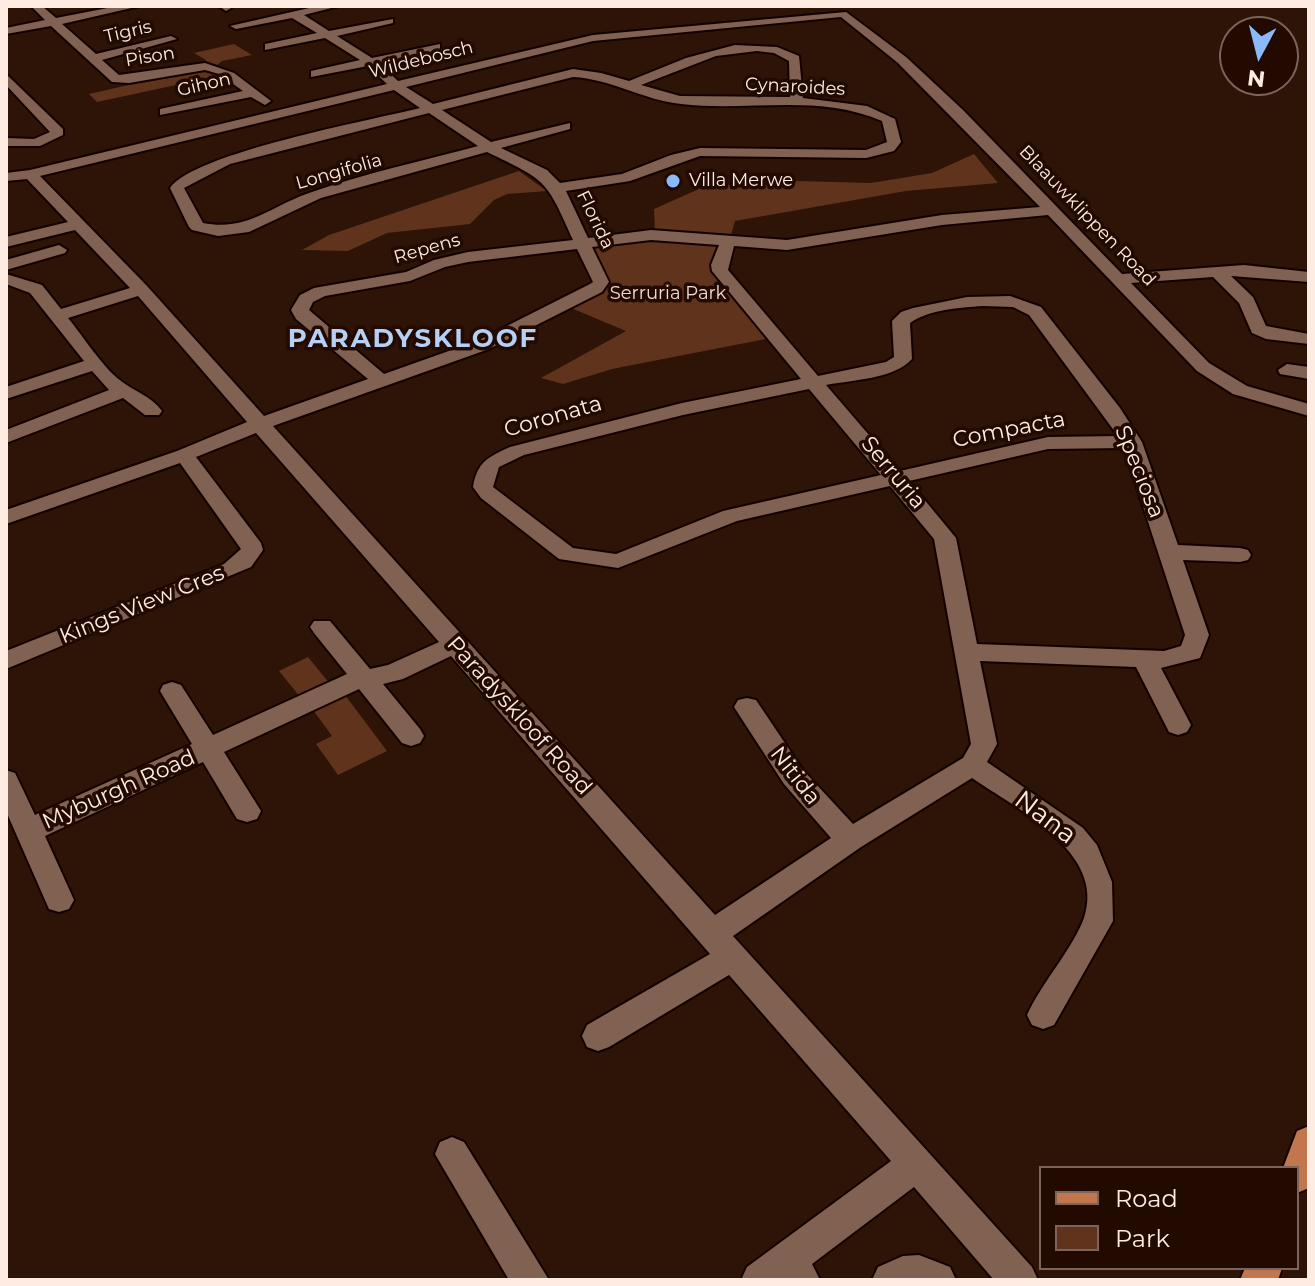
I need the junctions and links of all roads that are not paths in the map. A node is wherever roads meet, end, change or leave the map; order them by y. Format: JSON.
{"nodes":[{"id":1,"x":135,"y":6,"type":"edge"},
{"id":2,"x":334,"y":6,"type":"edge"},
{"id":3,"x":41,"y":7,"type":"edge"},
{"id":4,"x":842,"y":12,"type":"edge"},
{"id":5,"x":294,"y":14,"type":"junction"},
{"id":6,"x":389,"y":21,"type":"dead end"},
{"id":7,"x":51,"y":22,"type":"junction"},
{"id":8,"x":236,"y":26,"type":"dead end"},
{"id":9,"x":6,"y":31,"type":"edge"},
{"id":10,"x":326,"y":34,"type":"junction"},
{"id":11,"x":171,"y":39,"type":"dead end"},
{"id":12,"x":269,"y":47,"type":"dead end"},
{"id":13,"x":436,"y":47,"type":"dead end"},
{"id":14,"x":92,"y":59,"type":"junction"},
{"id":15,"x":371,"y":62,"type":"junction"},
{"id":16,"x":315,"y":74,"type":"dead end"},
{"id":17,"x":6,"y":78,"type":"edge"},
{"id":18,"x":395,"y":85,"type":"junction"},
{"id":19,"x":631,"y":85,"type":"junction"},
{"id":20,"x":251,"y":93,"type":"junction"},
{"id":21,"x":28,"y":101,"type":"junction"},
{"id":22,"x":265,"y":101,"type":"dead end"},
{"id":23,"x":797,"y":103,"type":"junction"},
{"id":24,"x":6,"y":105,"type":"edge"},
{"id":25,"x":431,"y":108,"type":"junction"},
{"id":26,"x":165,"y":112,"type":"dead end"},
{"id":27,"x":565,"y":126,"type":"dead end"},
{"id":28,"x":6,"y":142,"type":"edge"},
{"id":29,"x":490,"y":148,"type":"junction"},
{"id":30,"x":18,"y":175,"type":"edge"},
{"id":31,"x":557,"y":188,"type":"junction"},
{"id":32,"x":1054,"y":210,"type":"junction"},
{"id":33,"x":80,"y":224,"type":"junction"},
{"id":34,"x":728,"y":241,"type":"junction"},
{"id":35,"x":6,"y":242,"type":"edge"},
{"id":36,"x":582,"y":242,"type":"junction"},
{"id":37,"x":59,"y":250,"type":"dead end"},
{"id":38,"x":6,"y":265,"type":"edge"},
{"id":39,"x":1216,"y":271,"type":"junction"},
{"id":40,"x":1309,"y":277,"type":"edge"},
{"id":41,"x":6,"y":279,"type":"edge"},
{"id":42,"x":1121,"y":279,"type":"junction"},
{"id":43,"x":141,"y":290,"type":"junction"},
{"id":44,"x":59,"y":315,"type":"junction"},
{"id":45,"x":1309,"y":339,"type":"edge"},
{"id":46,"x":96,"y":363,"type":"junction"},
{"id":47,"x":1287,"y":370,"type":"dead end"},
{"id":48,"x":1309,"y":373,"type":"edge"},
{"id":49,"x":380,"y":380,"type":"junction"},
{"id":50,"x":814,"y":381,"type":"junction"},
{"id":51,"x":122,"y":392,"type":"junction"},
{"id":52,"x":6,"y":393,"type":"edge"},
{"id":53,"x":1309,"y":410,"type":"edge"},
{"id":54,"x":152,"y":411,"type":"dead end"},
{"id":55,"x":260,"y":424,"type":"junction"},
{"id":56,"x":6,"y":437,"type":"edge"},
{"id":57,"x":1132,"y":442,"type":"junction"},
{"id":58,"x":184,"y":455,"type":"junction"},
{"id":59,"x":897,"y":478,"type":"junction"},
{"id":60,"x":6,"y":517,"type":"edge"},
{"id":61,"x":1169,"y":552,"type":"junction"},
{"id":62,"x":1240,"y":555,"type":"dead end"},
{"id":63,"x":322,"y":627,"type":"dead end"},
{"id":64,"x":455,"y":644,"type":"junction"},
{"id":65,"x":967,"y":652,"type":"junction"},
{"id":66,"x":6,"y":660,"type":"edge"},
{"id":67,"x":1145,"y":661,"type":"junction"},
{"id":68,"x":364,"y":679,"type":"junction"},
{"id":69,"x":172,"y":691,"type":"dead end"},
{"id":70,"x":747,"y":707,"type":"dead end"},
{"id":71,"x":1178,"y":725,"type":"dead end"},
{"id":72,"x":411,"y":736,"type":"dead end"},
{"id":73,"x":209,"y":750,"type":"junction"},
{"id":74,"x":972,"y":765,"type":"junction"},
{"id":75,"x":6,"y":780,"type":"edge"},
{"id":76,"x":247,"y":811,"type":"dead end"},
{"id":77,"x":28,"y":831,"type":"junction"},
{"id":78,"x":851,"y":839,"type":"junction"},
{"id":79,"x":59,"y":900,"type":"dead end"},
{"id":80,"x":713,"y":933,"type":"junction"},
{"id":81,"x":734,"y":956,"type":"junction"},
{"id":82,"x":1043,"y":1015,"type":"dead end"},
{"id":83,"x":598,"y":1036,"type":"dead end"},
{"id":84,"x":1309,"y":1143,"type":"edge"},
{"id":85,"x":452,"y":1154,"type":"dead end"},
{"id":86,"x":916,"y":1164,"type":"junction"},
{"id":87,"x":1299,"y":1170,"type":"edge"},
{"id":88,"x":782,"y":1274,"type":"edge"},
{"id":89,"x":530,"y":1280,"type":"edge"},
{"id":90,"x":891,"y":1280,"type":"edge"},
{"id":91,"x":937,"y":1280,"type":"edge"},
{"id":92,"x":1019,"y":1280,"type":"edge"}],
"edges":[{"from":1,"to":7,"type":"street"},
{"from":2,"to":5,"type":"street"},
{"from":3,"to":7,"type":"street","name":"Pison"},
{"from":4,"to":18,"type":"street","name":"Wildebosch"},
{"from":4,"to":32,"type":"street","name":"Blaauwklippen Road"},
{"from":5,"to":8,"type":"street"},
{"from":5,"to":10,"type":"street","name":"Florida"},
{"from":6,"to":10,"type":"street"},
{"from":7,"to":9,"type":"street"},
{"from":7,"to":14,"type":"street","name":"Pison"},
{"from":10,"to":12,"type":"street"},
{"from":10,"to":15,"type":"street","name":"Florida"},
{"from":11,"to":14,"type":"street","name":"Tigris"},
{"from":13,"to":15,"type":"street"},
{"from":14,"to":20,"type":"street","name":"Pison"},
{"from":15,"to":16,"type":"street"},
{"from":15,"to":18,"type":"street","name":"Florida"},
{"from":17,"to":21,"type":"street"},
{"from":18,"to":25,"type":"street","name":"Florida"},
{"from":18,"to":30,"type":"street","name":"Wildebosch"},
{"from":19,"to":23,"type":"street","name":"Cynaroides"},
{"from":19,"to":23,"type":"street"},
{"from":19,"to":25,"type":"street","name":"Cynaroides"},
{"from":20,"to":22,"type":"street","name":"Pison"},
{"from":20,"to":26,"type":"street","name":"Gihon"},
{"from":21,"to":24,"type":"street"},
{"from":21,"to":28,"type":"street"},
{"from":23,"to":31,"type":"street","name":"Cynaroides"},
{"from":25,"to":29,"type":"street","name":"Florida"},
{"from":25,"to":29,"type":"street","name":"Longifolia"},
{"from":27,"to":29,"type":"street","name":"Longifolia"},
{"from":29,"to":31,"type":"street","name":"Florida"},
{"from":30,"to":33,"type":"street","name":"Paradyskloof Road"},
{"from":31,"to":36,"type":"street","name":"Florida"},
{"from":32,"to":34,"type":"street"},
{"from":32,"to":42,"type":"street","name":"Blaauwklippen Road"},
{"from":33,"to":35,"type":"street"},
{"from":33,"to":43,"type":"street","name":"Paradyskloof Road"},
{"from":34,"to":36,"type":"street","name":"Repens"},
{"from":34,"to":50,"type":"street","name":"Serruria"},
{"from":36,"to":49,"type":"street","name":"Florida"},
{"from":36,"to":49,"type":"street","name":"Repens"},
{"from":37,"to":38,"type":"street"},
{"from":39,"to":40,"type":"street"},
{"from":39,"to":42,"type":"street"},
{"from":39,"to":45,"type":"street"},
{"from":41,"to":44,"type":"street"},
{"from":42,"to":53,"type":"street","name":"Blaauwklippen Road"},
{"from":43,"to":44,"type":"street"},
{"from":43,"to":55,"type":"street","name":"Paradyskloof Road"},
{"from":44,"to":46,"type":"street"},
{"from":46,"to":51,"type":"street"},
{"from":46,"to":52,"type":"street"},
{"from":47,"to":48,"type":"street"},
{"from":49,"to":55,"type":"street","name":"Florida"},
{"from":50,"to":57,"type":"street","name":"Speciosa"},
{"from":50,"to":59,"type":"street","name":"Serruria"},
{"from":50,"to":59,"type":"street","name":"Coronata"},
{"from":51,"to":54,"type":"street"},
{"from":51,"to":56,"type":"street"},
{"from":55,"to":58,"type":"street"},
{"from":55,"to":64,"type":"street","name":"Paradyskloof Road"},
{"from":57,"to":59,"type":"street","name":"Compacta"},
{"from":57,"to":61,"type":"street","name":"Speciosa"},
{"from":58,"to":60,"type":"street"},
{"from":58,"to":66,"type":"street","name":"Kings View Cres"},
{"from":59,"to":65,"type":"street","name":"Serruria"},
{"from":61,"to":62,"type":"street"},
{"from":61,"to":67,"type":"street","name":"Speciosa"},
{"from":63,"to":68,"type":"street"},
{"from":64,"to":68,"type":"street","name":"Myburgh Road"},
{"from":64,"to":80,"type":"street","name":"Paradyskloof Road"},
{"from":65,"to":67,"type":"street","name":"Speciosa"},
{"from":65,"to":74,"type":"street","name":"Serruria"},
{"from":67,"to":71,"type":"street"},
{"from":68,"to":72,"type":"street"},
{"from":68,"to":73,"type":"street","name":"Myburgh Road"},
{"from":69,"to":73,"type":"street","name":"Myburgh Road"},
{"from":70,"to":78,"type":"street","name":"Nitida"},
{"from":73,"to":76,"type":"street","name":"Myburgh Road"},
{"from":73,"to":77,"type":"street","name":"Myburgh Road"},
{"from":74,"to":78,"type":"street"},
{"from":74,"to":82,"type":"street","name":"Nana"},
{"from":75,"to":77,"type":"street","name":"Myburgh Road"},
{"from":77,"to":79,"type":"street","name":"Myburgh Road"},
{"from":78,"to":80,"type":"street"},
{"from":80,"to":81,"type":"street","name":"Paradyskloof Road"},
{"from":81,"to":83,"type":"street"},
{"from":81,"to":86,"type":"street","name":"Paradyskloof Road"},
{"from":84,"to":87,"type":"main road"},
{"from":85,"to":89,"type":"street"},
{"from":86,"to":88,"type":"street"},
{"from":86,"to":92,"type":"street","name":"Paradyskloof Road"},
{"from":90,"to":91,"type":"street"}]}
